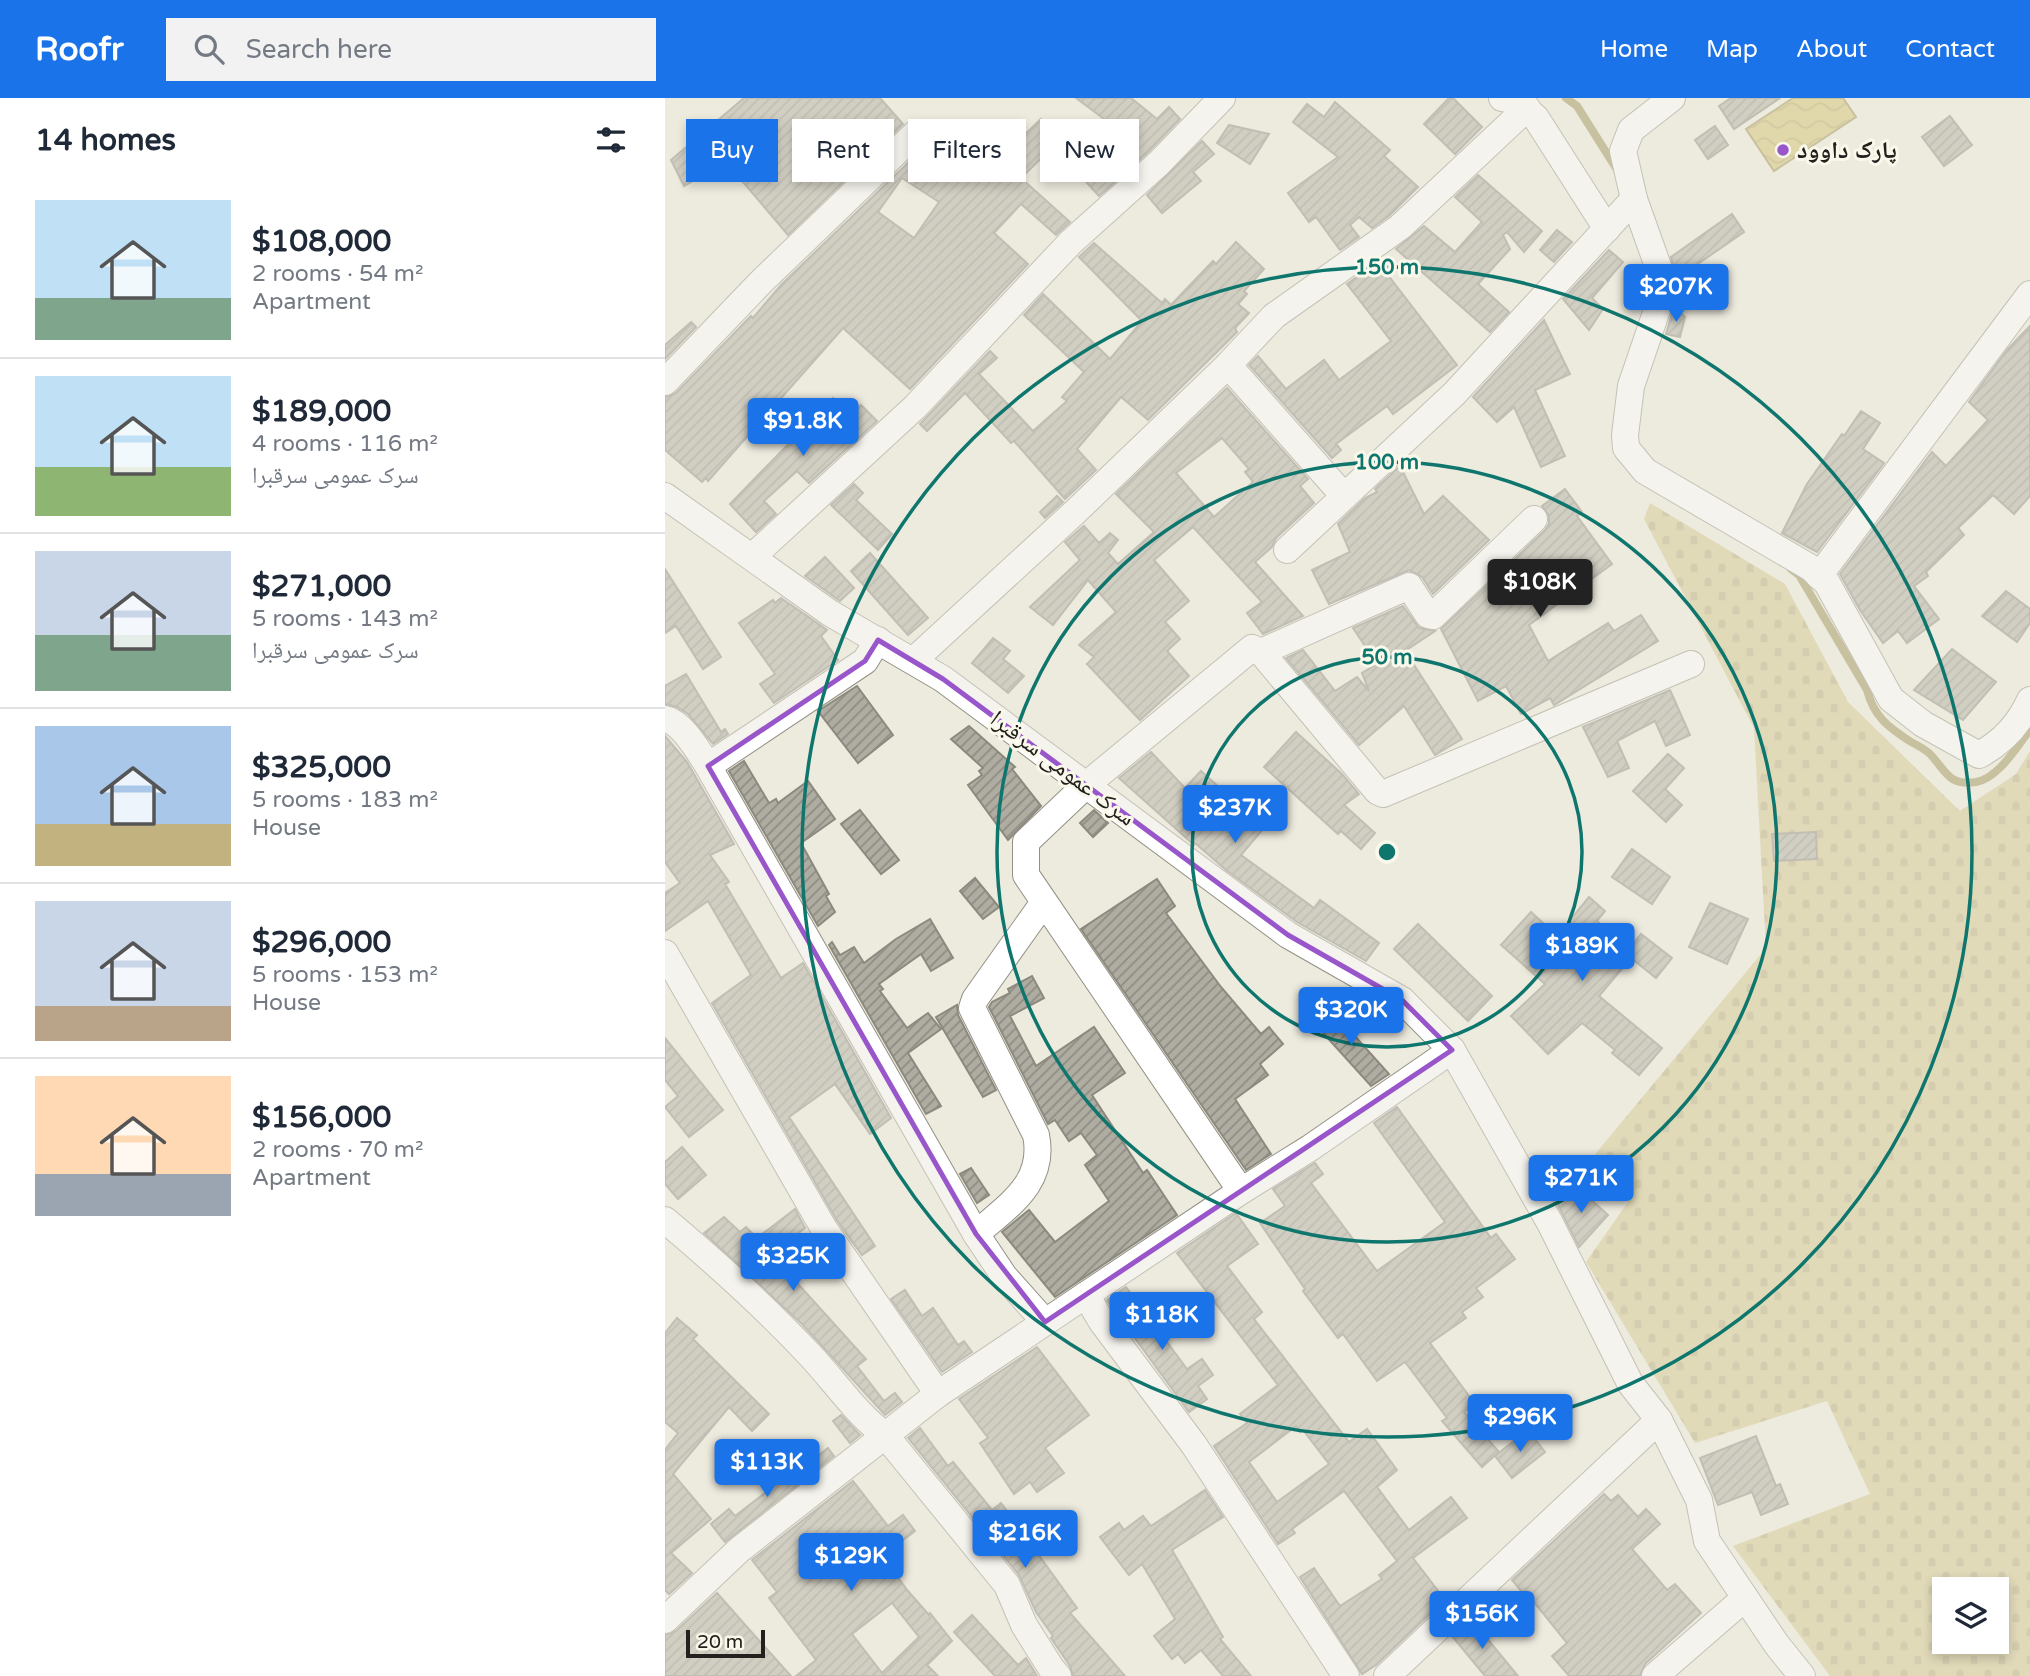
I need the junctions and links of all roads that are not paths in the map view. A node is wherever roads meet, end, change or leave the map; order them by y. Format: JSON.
{"nodes":[{"id":1,"x":1222,"y":98,"type":"edge"},
{"id":2,"x":1502,"y":98,"type":"edge"},
{"id":3,"x":1672,"y":98,"type":"edge"},
{"id":4,"x":1527,"y":108,"type":"junction"},
{"id":5,"x":908,"y":140,"type":"edge"},
{"id":6,"x":1635,"y":199,"type":"junction"},
{"id":7,"x":1607,"y":229,"type":"junction"},
{"id":8,"x":2030,"y":295,"type":"edge"},
{"id":9,"x":1228,"y":365,"type":"junction"},
{"id":10,"x":665,"y":382,"type":"edge"},
{"id":11,"x":665,"y":496,"type":"edge"},
{"id":12,"x":1344,"y":496,"type":"junction"},
{"id":13,"x":1534,"y":519,"type":"dead end"},
{"id":14,"x":1287,"y":550,"type":"dead end"},
{"id":15,"x":753,"y":556,"type":"junction"},
{"id":16,"x":1819,"y":576,"type":"junction"},
{"id":17,"x":878,"y":640,"type":"junction"},
{"id":18,"x":1261,"y":652,"type":"junction"},
{"id":19,"x":914,"y":660,"type":"junction"},
{"id":20,"x":1691,"y":664,"type":"dead end"},
{"id":21,"x":2030,"y":700,"type":"edge"},
{"id":22,"x":665,"y":719,"type":"edge"},
{"id":23,"x":708,"y":766,"type":"junction"},
{"id":24,"x":1085,"y":786,"type":"junction"},
{"id":25,"x":1044,"y":902,"type":"junction"},
{"id":26,"x":665,"y":954,"type":"edge"},
{"id":27,"x":1452,"y":1051,"type":"junction"},
{"id":28,"x":1241,"y":1191,"type":"junction"},
{"id":29,"x":665,"y":1220,"type":"edge"},
{"id":30,"x":976,"y":1234,"type":"junction"},
{"id":31,"x":1086,"y":1295,"type":"junction"},
{"id":32,"x":1045,"y":1322,"type":"junction"},
{"id":33,"x":938,"y":1394,"type":"junction"},
{"id":34,"x":1659,"y":1420,"type":"junction"},
{"id":35,"x":885,"y":1435,"type":"junction"},
{"id":36,"x":1745,"y":1598,"type":"junction"},
{"id":37,"x":670,"y":1609,"type":"edge"},
{"id":38,"x":1058,"y":1676,"type":"edge"},
{"id":39,"x":1346,"y":1676,"type":"edge"},
{"id":40,"x":1387,"y":1676,"type":"edge"},
{"id":41,"x":1655,"y":1676,"type":"edge"},
{"id":42,"x":1802,"y":1676,"type":"edge"}],
"edges":[{"from":1,"to":15,"type":"street"},
{"from":2,"to":4,"type":"street"},
{"from":3,"to":6,"type":"street"},
{"from":4,"to":7,"type":"street"},
{"from":4,"to":9,"type":"street"},
{"from":5,"to":10,"type":"street"},
{"from":6,"to":7,"type":"street"},
{"from":6,"to":16,"type":"street"},
{"from":7,"to":12,"type":"street"},
{"from":8,"to":16,"type":"street"},
{"from":9,"to":12,"type":"street"},
{"from":9,"to":19,"type":"street"},
{"from":11,"to":15,"type":"street","name":"سرک عمومی سرقبرا"},
{"from":12,"to":14,"type":"street"},
{"from":13,"to":18,"type":"street"},
{"from":15,"to":17,"type":"street","name":"سرک عمومی سرقبرا"},
{"from":16,"to":21,"type":"street"},
{"from":17,"to":19,"type":"street","name":"سرک عمومی سرقبرا"},
{"from":17,"to":23,"type":"street"},
{"from":18,"to":20,"type":"street"},
{"from":18,"to":24,"type":"street"},
{"from":19,"to":24,"type":"street","name":"سرک عمومی سرقبرا"},
{"from":22,"to":23,"type":"street"},
{"from":23,"to":30,"type":"street"},
{"from":24,"to":25,"type":"street"},
{"from":24,"to":27,"type":"street","name":"سرک عمومی سرقبرا"},
{"from":25,"to":28,"type":"street"},
{"from":25,"to":30,"type":"street"},
{"from":26,"to":33,"type":"street"},
{"from":27,"to":28,"type":"street"},
{"from":27,"to":34,"type":"street","name":"سرک عمومی سرقبرا"},
{"from":28,"to":31,"type":"street"},
{"from":29,"to":35,"type":"street"},
{"from":30,"to":32,"type":"street"},
{"from":31,"to":32,"type":"street"},
{"from":31,"to":39,"type":"street"},
{"from":32,"to":33,"type":"street"},
{"from":33,"to":35,"type":"street"},
{"from":34,"to":36,"type":"street","name":"سرک عمومی سرقبرا"},
{"from":34,"to":40,"type":"street"},
{"from":35,"to":37,"type":"street"},
{"from":35,"to":38,"type":"street"},
{"from":36,"to":41,"type":"street"},
{"from":36,"to":42,"type":"street","name":"سرک عمومی سرقبرا"}]}
